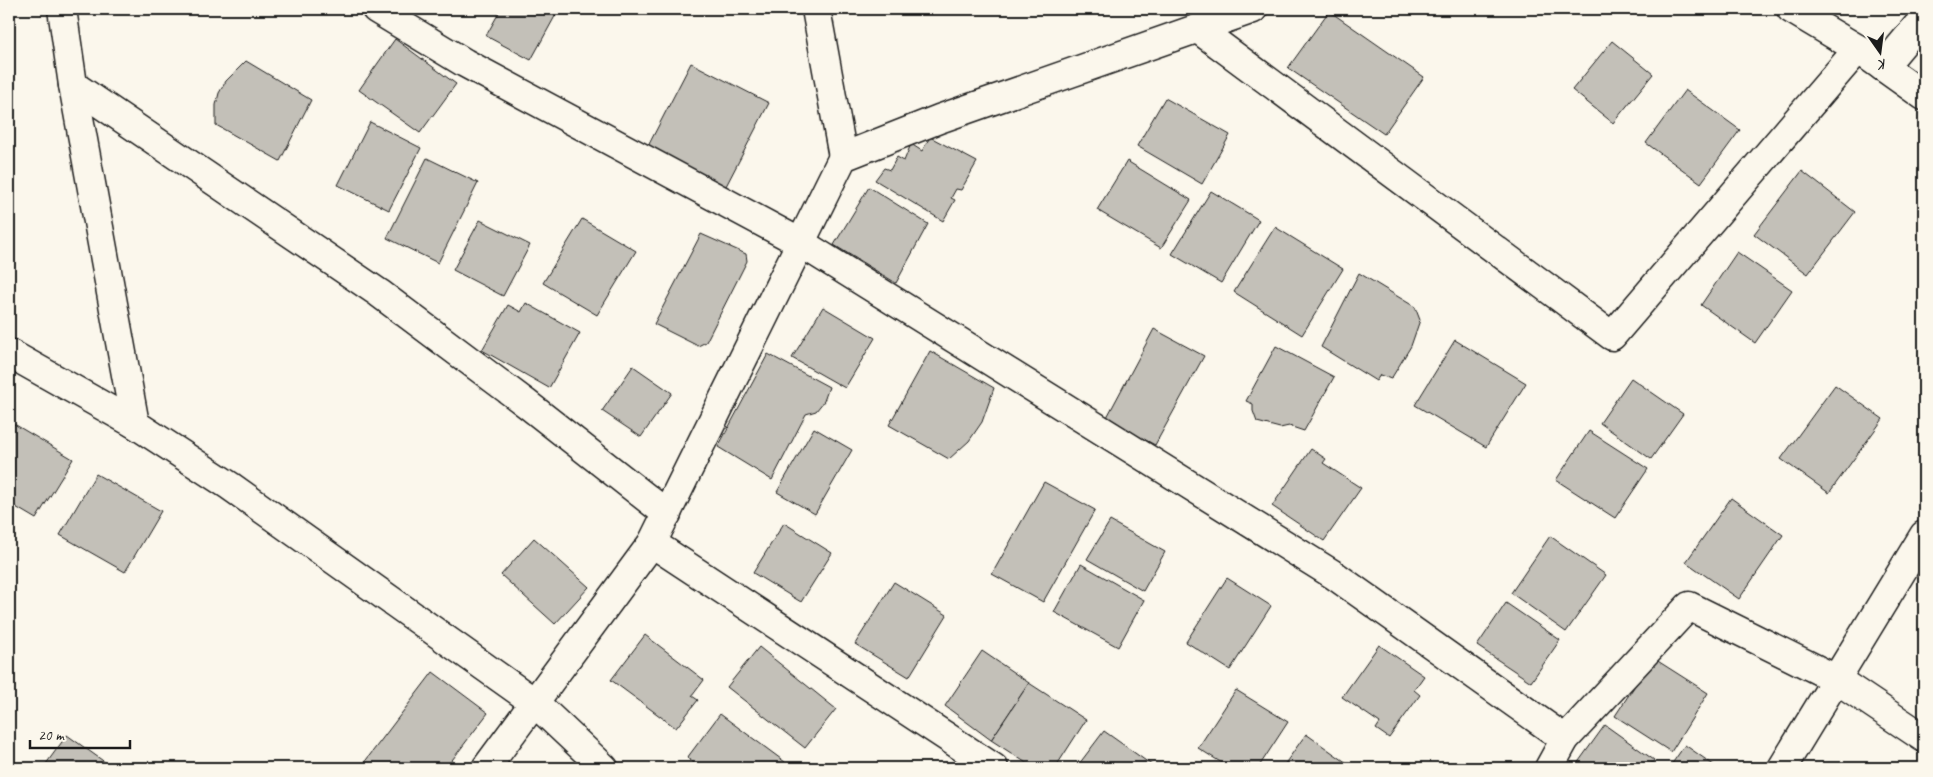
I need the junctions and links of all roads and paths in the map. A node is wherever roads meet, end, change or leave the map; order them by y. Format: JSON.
{"nodes":[{"id":1,"x":62,"y":9,"type":"edge"},
{"id":2,"x":376,"y":9,"type":"edge"},
{"id":3,"x":816,"y":9,"type":"edge"},
{"id":4,"x":1791,"y":9,"type":"edge"},
{"id":5,"x":1244,"y":10,"type":"edge"},
{"id":6,"x":1924,"y":18,"type":"edge"},
{"id":7,"x":1198,"y":28,"type":"junction"},
{"id":8,"x":1858,"y":49,"type":"junction"},
{"id":9,"x":1883,"y":67,"type":"junction"},
{"id":10,"x":73,"y":85,"type":"junction"},
{"id":11,"x":1924,"y":96,"type":"edge"},
{"id":12,"x":843,"y":157,"type":"junction"},
{"id":13,"x":801,"y":243,"type":"junction"},
{"id":14,"x":9,"y":353,"type":"edge"},
{"id":15,"x":135,"y":424,"type":"junction"},
{"id":16,"x":667,"y":514,"type":"junction"},
{"id":17,"x":1924,"y":535,"type":"edge"},
{"id":18,"x":652,"y":544,"type":"junction"},
{"id":19,"x":1836,"y":679,"type":"junction"},
{"id":20,"x":534,"y":702,"type":"junction"},
{"id":21,"x":1924,"y":738,"type":"edge"},
{"id":22,"x":1565,"y":739,"type":"junction"},
{"id":23,"x":486,"y":768,"type":"edge"},
{"id":24,"x":604,"y":768,"type":"edge"},
{"id":25,"x":994,"y":768,"type":"edge"},
{"id":26,"x":1549,"y":768,"type":"edge"},
{"id":27,"x":1782,"y":768,"type":"edge"}],
"edges":[{"from":1,"to":10,"type":"street"},
{"from":2,"to":13,"type":"street"},
{"from":3,"to":12,"type":"street"},
{"from":4,"to":8,"type":"street"},
{"from":5,"to":7,"type":"street"},
{"from":6,"to":9,"type":"street"},
{"from":7,"to":8,"type":"street"},
{"from":7,"to":12,"type":"street"},
{"from":8,"to":9,"type":"street"},
{"from":9,"to":11,"type":"street"},
{"from":10,"to":15,"type":"street"},
{"from":10,"to":16,"type":"street"},
{"from":12,"to":13,"type":"street"},
{"from":13,"to":16,"type":"street"},
{"from":13,"to":22,"type":"street"},
{"from":14,"to":15,"type":"street"},
{"from":15,"to":20,"type":"street"},
{"from":16,"to":18,"type":"street"},
{"from":17,"to":19,"type":"street"},
{"from":18,"to":20,"type":"street"},
{"from":18,"to":25,"type":"street"},
{"from":19,"to":21,"type":"street"},
{"from":19,"to":22,"type":"street"},
{"from":19,"to":27,"type":"street"},
{"from":20,"to":23,"type":"street"},
{"from":20,"to":24,"type":"street"},
{"from":22,"to":26,"type":"street"}]}
